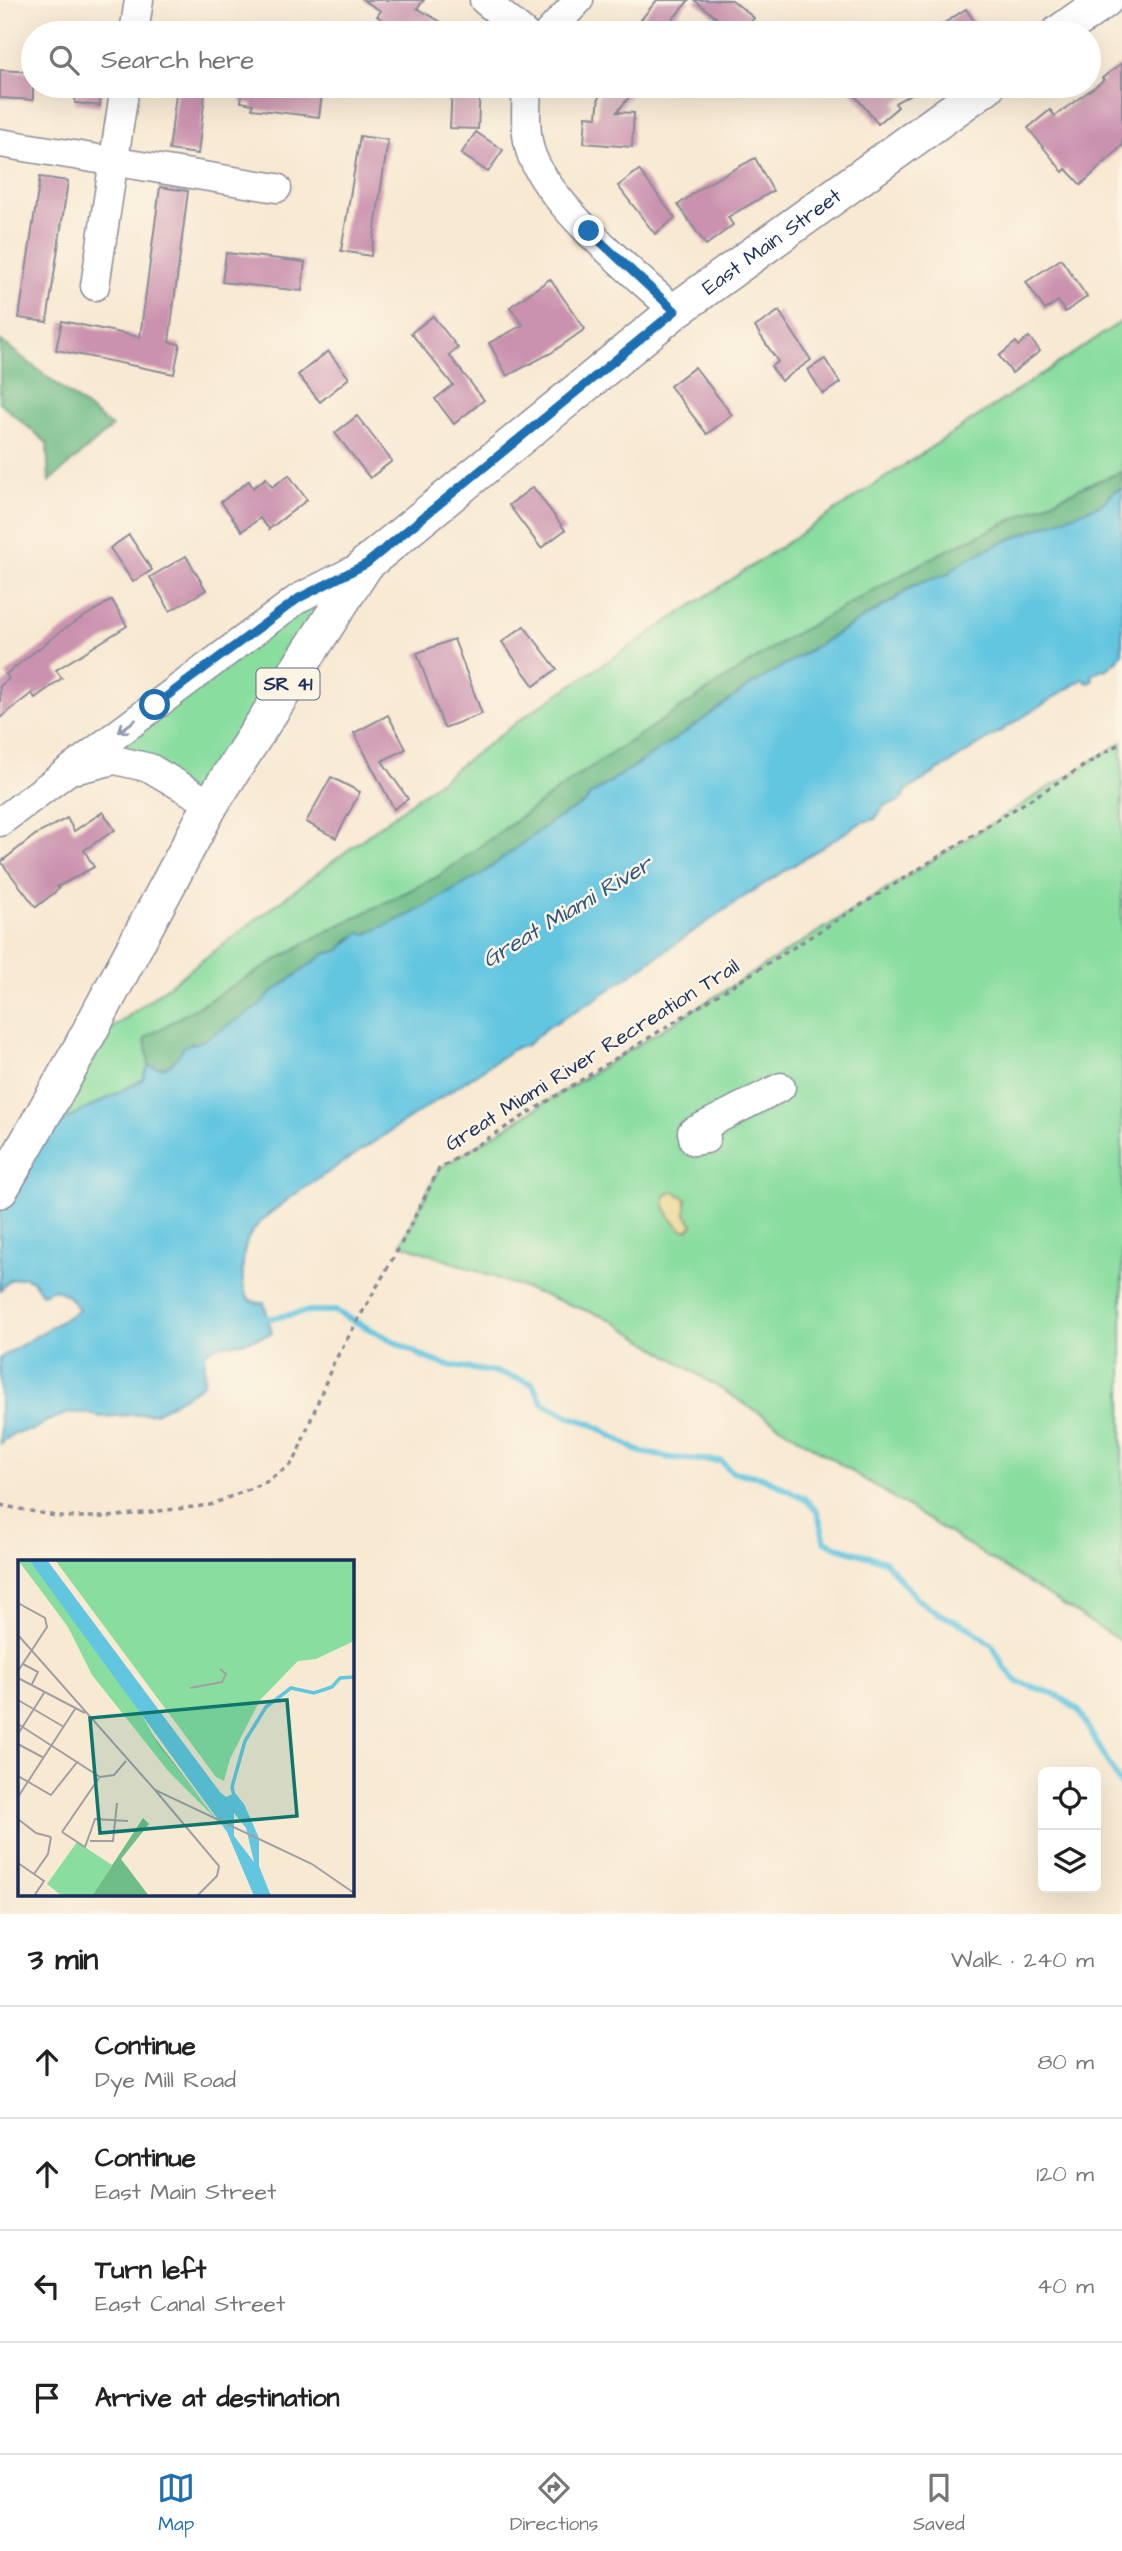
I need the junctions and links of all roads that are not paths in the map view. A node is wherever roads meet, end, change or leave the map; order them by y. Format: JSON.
{"nodes":[{"id":1,"x":139,"y":0,"type":"edge"},
{"id":2,"x":484,"y":0,"type":"edge"},
{"id":3,"x":579,"y":0,"type":"edge"},
{"id":4,"x":1105,"y":0,"type":"edge"},
{"id":5,"x":136,"y":21,"type":"edge"},
{"id":6,"x":509,"y":21,"type":"edge"},
{"id":7,"x":559,"y":21,"type":"edge"},
{"id":8,"x":1076,"y":21,"type":"edge"},
{"id":9,"x":123,"y":98,"type":"edge"},
{"id":10,"x":527,"y":98,"type":"edge"},
{"id":11,"x":970,"y":98,"type":"edge"},
{"id":12,"x":0,"y":143,"type":"edge"},
{"id":13,"x":114,"y":161,"type":"junction"},
{"id":14,"x":277,"y":188,"type":"dead end"},
{"id":15,"x":95,"y":286,"type":"dead end"},
{"id":16,"x":675,"y":311,"type":"junction"},
{"id":17,"x":366,"y":564,"type":"junction"},
{"id":18,"x":73,"y":770,"type":"junction"},
{"id":19,"x":211,"y":804,"type":"junction"},
{"id":20,"x":0,"y":822,"type":"edge"},
{"id":21,"x":780,"y":1087,"type":"dead end"},
{"id":22,"x":704,"y":1126,"type":"dead end"},
{"id":23,"x":0,"y":1190,"type":"edge"}],
"edges":[{"from":1,"to":5,"type":"street"},
{"from":2,"to":6,"type":"street"},
{"from":3,"to":7,"type":"street"},
{"from":4,"to":8,"type":"main road"},
{"from":9,"to":13,"type":"street"},
{"from":10,"to":16,"type":"street"},
{"from":11,"to":16,"type":"main road","name":"East Main Street","number":"SR 41"},
{"from":12,"to":13,"type":"street"},
{"from":13,"to":14,"type":"street"},
{"from":13,"to":15,"type":"street"},
{"from":16,"to":17,"type":"main road","name":"East Main Street","number":"SR 41"},
{"from":17,"to":18,"type":"street","one_way":true},
{"from":17,"to":19,"type":"main road","number":"SR 41"},
{"from":18,"to":19,"type":"street"},
{"from":18,"to":20,"type":"street"},
{"from":19,"to":23,"type":"main road","number":"SR 41"},
{"from":21,"to":22,"type":"street"}]}
